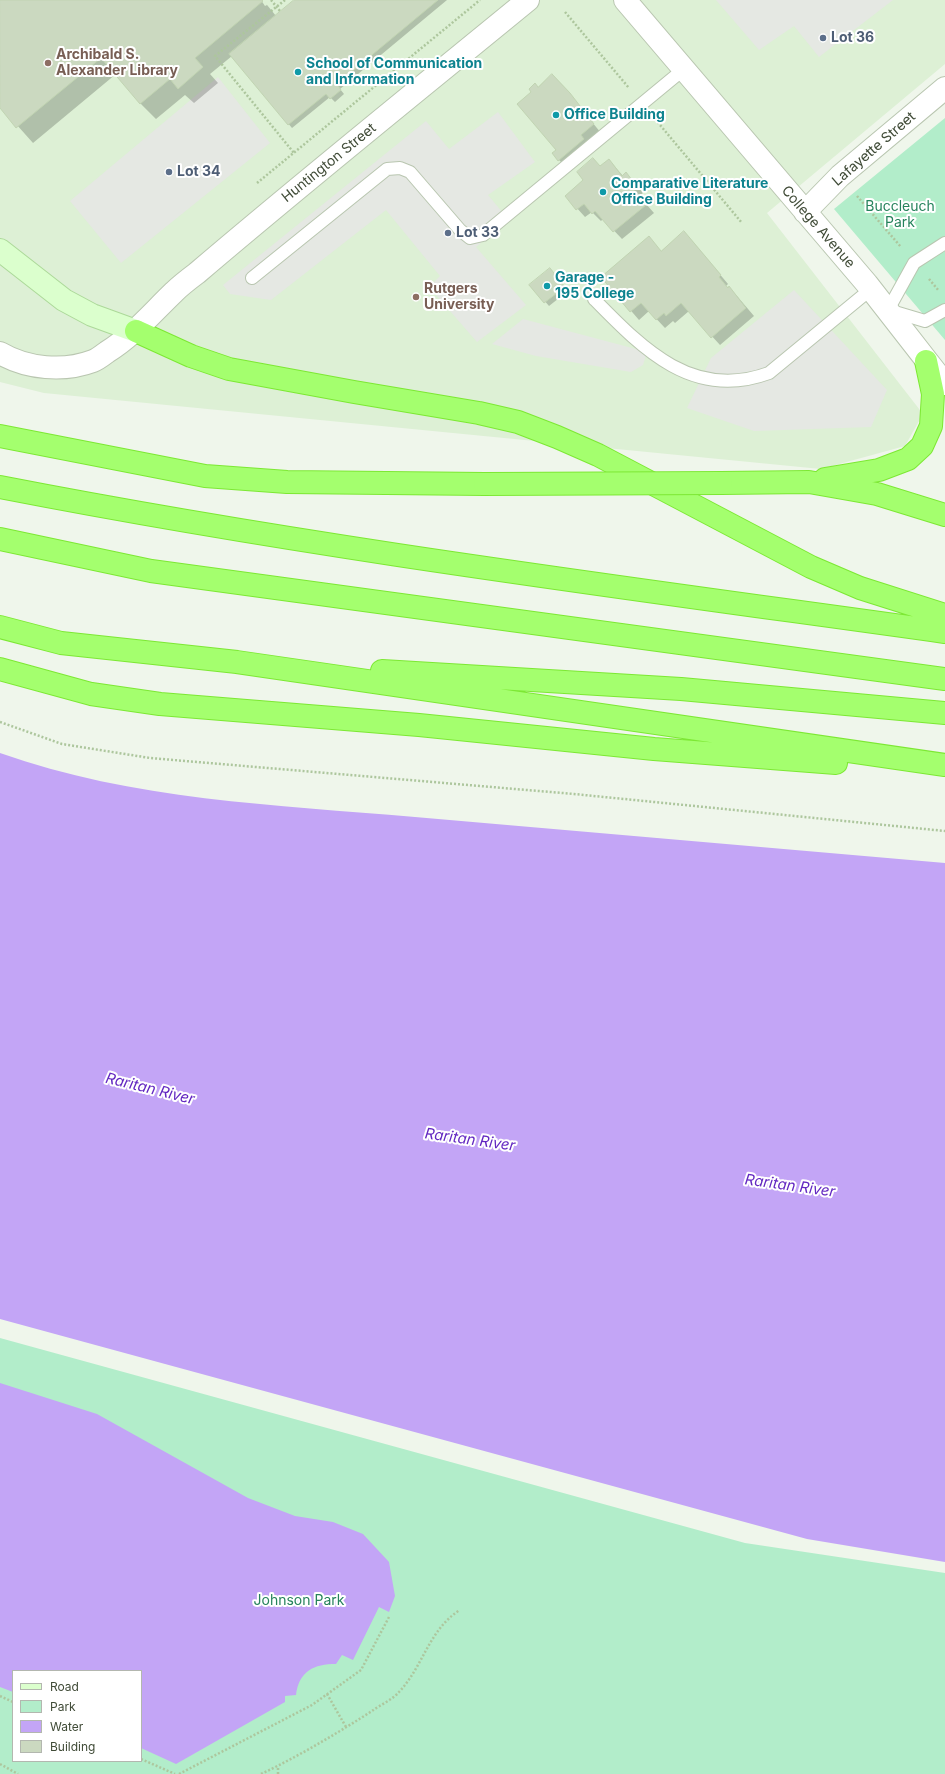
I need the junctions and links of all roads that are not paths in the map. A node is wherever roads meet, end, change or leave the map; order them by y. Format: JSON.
{"nodes":[{"id":1,"x":528,"y":0,"type":"edge"},
{"id":2,"x":625,"y":0,"type":"edge"},
{"id":3,"x":684,"y":69,"type":"junction"},
{"id":4,"x":945,"y":88,"type":"edge"},
{"id":5,"x":805,"y":212,"type":"junction"},
{"id":6,"x":945,"y":243,"type":"edge"},
{"id":7,"x":0,"y":250,"type":"edge"},
{"id":8,"x":252,"y":278,"type":"dead end"},
{"id":9,"x":871,"y":289,"type":"junction"},
{"id":10,"x":594,"y":299,"type":"dead end"},
{"id":11,"x":888,"y":310,"type":"junction"},
{"id":12,"x":945,"y":310,"type":"edge"},
{"id":13,"x":136,"y":331,"type":"junction"},
{"id":14,"x":0,"y":353,"type":"edge"},
{"id":15,"x":926,"y":361,"type":"junction"},
{"id":16,"x":945,"y":384,"type":"edge"},
{"id":17,"x":0,"y":436,"type":"edge"},
{"id":18,"x":809,"y":482,"type":"junction"},
{"id":19,"x":0,"y":487,"type":"edge"},
{"id":20,"x":945,"y":516,"type":"edge"},
{"id":21,"x":0,"y":540,"type":"edge"},
{"id":22,"x":945,"y":615,"type":"edge"},
{"id":23,"x":2,"y":628,"type":"edge"},
{"id":24,"x":945,"y":632,"type":"edge"},
{"id":25,"x":237,"y":662,"type":"junction"},
{"id":26,"x":0,"y":669,"type":"edge"},
{"id":27,"x":945,"y":679,"type":"edge"},
{"id":28,"x":945,"y":713,"type":"edge"},
{"id":29,"x":945,"y":765,"type":"edge"},
{"id":30,"x":945,"y":772,"type":"edge"}],
"edges":[{"from":1,"to":13,"type":"street","name":"Huntington Street"},
{"from":2,"to":3,"type":"street","name":"College Avenue"},
{"from":3,"to":5,"type":"street","name":"College Avenue"},
{"from":3,"to":8,"type":"lane"},
{"from":4,"to":5,"type":"street","name":"Lafayette Street"},
{"from":5,"to":9,"type":"street","name":"College Avenue"},
{"from":6,"to":11,"type":"lane"},
{"from":7,"to":13,"type":"street"},
{"from":9,"to":10,"type":"lane"},
{"from":9,"to":11,"type":"street","name":"College Avenue"},
{"from":11,"to":12,"type":"lane"},
{"from":11,"to":15,"type":"street","name":"College Avenue"},
{"from":13,"to":14,"type":"street","name":"Huntington Street"},
{"from":13,"to":22,"type":"highway"},
{"from":15,"to":16,"type":"street","name":"College Avenue"},
{"from":15,"to":18,"type":"highway"},
{"from":17,"to":18,"type":"highway","bridge":true},
{"from":18,"to":20,"type":"highway"},
{"from":19,"to":24,"type":"highway"},
{"from":21,"to":27,"type":"highway"},
{"from":23,"to":25,"type":"highway"},
{"from":25,"to":28,"type":"highway"},
{"from":25,"to":29,"type":"highway"},
{"from":26,"to":30,"type":"highway"}]}
